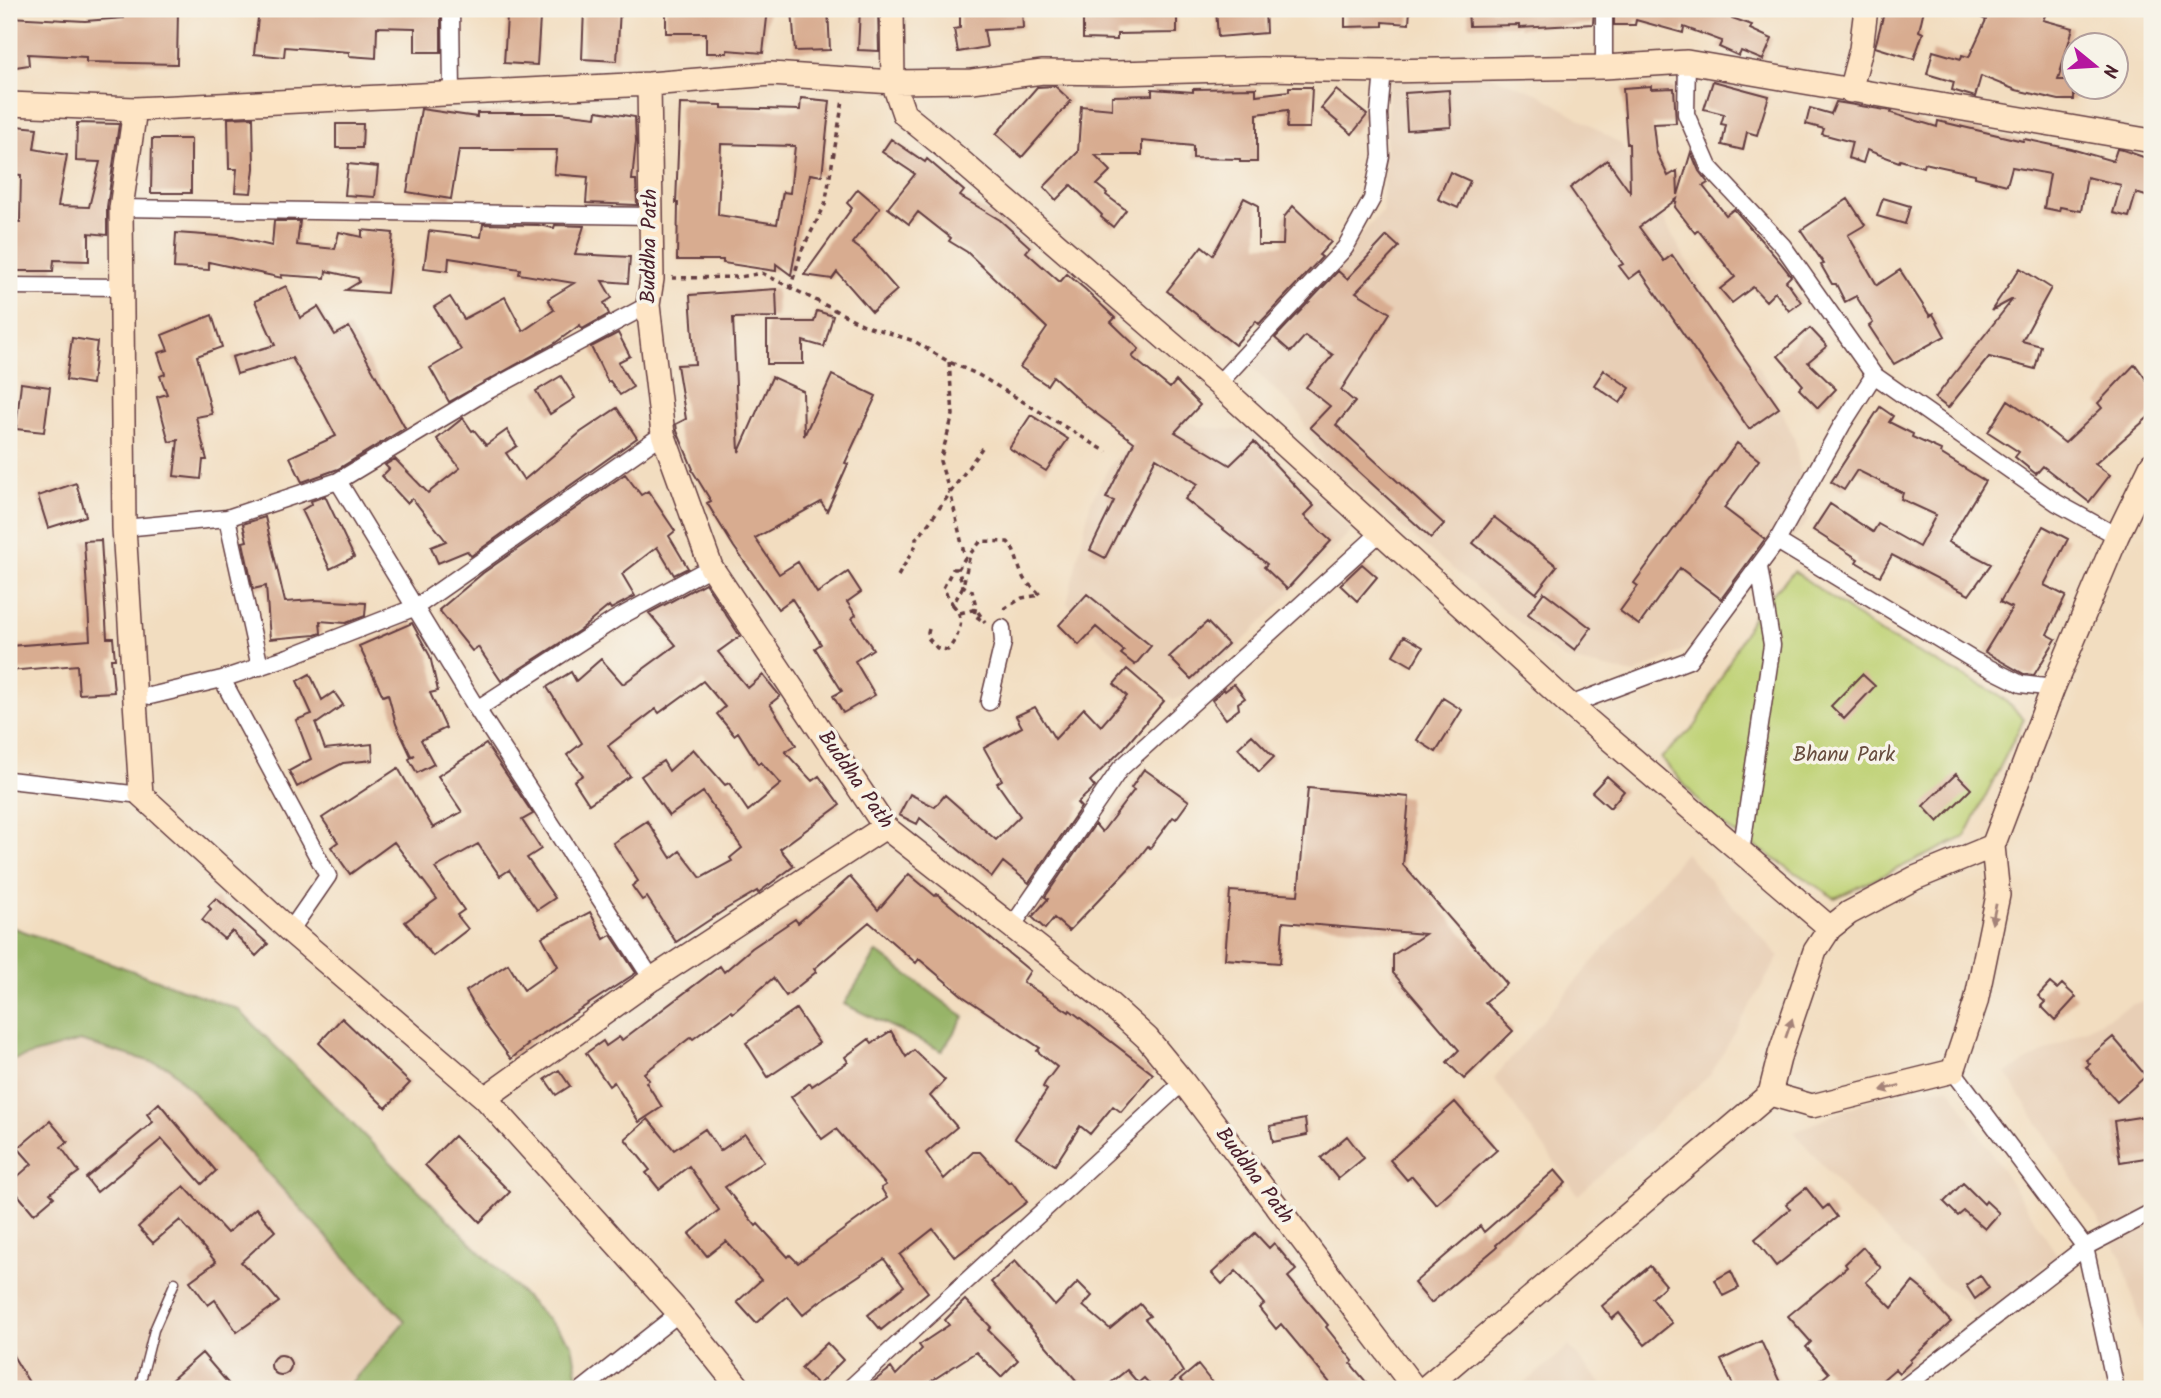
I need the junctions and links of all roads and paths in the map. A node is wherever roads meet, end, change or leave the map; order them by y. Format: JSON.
{"nodes":[{"id":1,"x":451,"y":9,"type":"edge"},
{"id":2,"x":892,"y":9,"type":"edge"},
{"id":3,"x":1604,"y":9,"type":"edge"},
{"id":4,"x":1866,"y":9,"type":"edge"},
{"id":5,"x":1687,"y":62,"type":"junction"},
{"id":6,"x":1604,"y":67,"type":"junction"},
{"id":7,"x":1383,"y":71,"type":"junction"},
{"id":8,"x":847,"y":79,"type":"junction"},
{"id":9,"x":893,"y":82,"type":"junction"},
{"id":10,"x":649,"y":84,"type":"junction"},
{"id":11,"x":1850,"y":91,"type":"junction"},
{"id":12,"x":452,"y":93,"type":"junction"},
{"id":13,"x":9,"y":104,"type":"edge"},
{"id":14,"x":135,"y":109,"type":"junction"},
{"id":15,"x":2152,"y":141,"type":"edge"},
{"id":16,"x":121,"y":208,"type":"junction"},
{"id":17,"x":652,"y":216,"type":"junction"},
{"id":18,"x":652,"y":279,"type":"junction"},
{"id":19,"x":9,"y":286,"type":"edge"},
{"id":20,"x":124,"y":287,"type":"junction"},
{"id":21,"x":790,"y":289,"type":"junction"},
{"id":22,"x":648,"y":305,"type":"junction"},
{"id":23,"x":949,"y":362,"type":"junction"},
{"id":24,"x":1874,"y":375,"type":"junction"},
{"id":25,"x":1217,"y":384,"type":"junction"},
{"id":26,"x":663,"y":434,"type":"junction"},
{"id":27,"x":982,"y":448,"type":"dead end"},
{"id":28,"x":1107,"y":452,"type":"dead end"},
{"id":29,"x":2152,"y":464,"type":"edge"},
{"id":30,"x":338,"y":481,"type":"junction"},
{"id":31,"x":950,"y":493,"type":"junction"},
{"id":32,"x":227,"y":518,"type":"junction"},
{"id":33,"x":124,"y":528,"type":"junction"},
{"id":34,"x":1382,"y":531,"type":"junction"},
{"id":35,"x":2117,"y":536,"type":"junction"},
{"id":36,"x":1777,"y":541,"type":"junction"},
{"id":37,"x":711,"y":567,"type":"junction"},
{"id":38,"x":1759,"y":567,"type":"junction"},
{"id":39,"x":958,"y":569,"type":"junction"},
{"id":40,"x":898,"y":576,"type":"dead end"},
{"id":41,"x":963,"y":586,"type":"junction"},
{"id":42,"x":1040,"y":594,"type":"dead end"},
{"id":43,"x":953,"y":605,"type":"junction"},
{"id":44,"x":416,"y":607,"type":"junction"},
{"id":45,"x":1002,"y":628,"type":"joint"},
{"id":46,"x":929,"y":629,"type":"dead end"},
{"id":47,"x":260,"y":667,"type":"junction"},
{"id":48,"x":222,"y":679,"type":"junction"},
{"id":49,"x":2053,"y":688,"type":"junction"},
{"id":50,"x":134,"y":693,"type":"junction"},
{"id":51,"x":989,"y":702,"type":"dead end"},
{"id":52,"x":1570,"y":705,"type":"junction"},
{"id":53,"x":477,"y":709,"type":"junction"},
{"id":54,"x":9,"y":780,"type":"edge"},
{"id":55,"x":141,"y":795,"type":"junction"},
{"id":56,"x":885,"y":827,"type":"junction"},
{"id":57,"x":1993,"y":846,"type":"junction"},
{"id":58,"x":1741,"y":852,"type":"junction"},
{"id":59,"x":1011,"y":928,"type":"junction"},
{"id":60,"x":1830,"y":928,"type":"junction"},
{"id":61,"x":290,"y":930,"type":"junction"},
{"id":62,"x":652,"y":978,"type":"junction"},
{"id":63,"x":1952,"y":1071,"type":"junction"},
{"id":64,"x":1182,"y":1082,"type":"junction"},
{"id":65,"x":1770,"y":1094,"type":"junction"},
{"id":66,"x":485,"y":1098,"type":"junction"},
{"id":67,"x":2152,"y":1212,"type":"edge"},
{"id":68,"x":2085,"y":1247,"type":"junction"},
{"id":69,"x":175,"y":1282,"type":"dead end"},
{"id":70,"x":679,"y":1313,"type":"junction"},
{"id":71,"x":591,"y":1387,"type":"edge"},
{"id":72,"x":139,"y":1389,"type":"edge"},
{"id":73,"x":740,"y":1389,"type":"edge"},
{"id":74,"x":849,"y":1389,"type":"edge"},
{"id":75,"x":1415,"y":1389,"type":"edge"},
{"id":76,"x":1424,"y":1389,"type":"edge"},
{"id":77,"x":1902,"y":1389,"type":"edge"},
{"id":78,"x":2116,"y":1389,"type":"edge"}],
"edges":[{"from":1,"to":12,"type":"street"},
{"from":2,"to":9,"type":"street"},
{"from":3,"to":6,"type":"street"},
{"from":4,"to":11,"type":"street"},
{"from":5,"to":6,"type":"street"},
{"from":5,"to":11,"type":"street"},
{"from":5,"to":24,"type":"street"},
{"from":6,"to":7,"type":"street"},
{"from":7,"to":9,"type":"street"},
{"from":7,"to":25,"type":"street"},
{"from":8,"to":9,"type":"street"},
{"from":8,"to":10,"type":"street"},
{"from":8,"to":21,"type":"path"},
{"from":9,"to":25,"type":"street"},
{"from":10,"to":12,"type":"street"},
{"from":10,"to":17,"type":"street","name":"Buddha Path"},
{"from":11,"to":15,"type":"street"},
{"from":12,"to":14,"type":"street"},
{"from":13,"to":14,"type":"street"},
{"from":14,"to":16,"type":"street"},
{"from":16,"to":17,"type":"street"},
{"from":16,"to":20,"type":"street"},
{"from":17,"to":18,"type":"street","name":"Buddha Path"},
{"from":18,"to":21,"type":"path"},
{"from":18,"to":22,"type":"street","name":"Buddha Path"},
{"from":19,"to":20,"type":"street"},
{"from":20,"to":33,"type":"street"},
{"from":21,"to":23,"type":"path"},
{"from":22,"to":26,"type":"street","name":"Buddha Path"},
{"from":22,"to":30,"type":"street"},
{"from":23,"to":28,"type":"path"},
{"from":23,"to":31,"type":"path"},
{"from":24,"to":35,"type":"street"},
{"from":24,"to":36,"type":"street"},
{"from":25,"to":34,"type":"street"},
{"from":26,"to":37,"type":"street","name":"Buddha Path"},
{"from":26,"to":44,"type":"street"},
{"from":27,"to":31,"type":"path"},
{"from":29,"to":35,"type":"street"},
{"from":30,"to":32,"type":"street"},
{"from":30,"to":44,"type":"street"},
{"from":31,"to":39,"type":"path"},
{"from":31,"to":40,"type":"path"},
{"from":32,"to":33,"type":"street"},
{"from":32,"to":47,"type":"street"},
{"from":33,"to":50,"type":"street"},
{"from":34,"to":52,"type":"street"},
{"from":34,"to":59,"type":"street"},
{"from":35,"to":49,"type":"street"},
{"from":36,"to":38,"type":"street"},
{"from":36,"to":49,"type":"street"},
{"from":37,"to":53,"type":"street"},
{"from":37,"to":56,"type":"street","name":"Buddha Path"},
{"from":38,"to":52,"type":"street"},
{"from":38,"to":58,"type":"street"},
{"from":39,"to":41,"type":"path"},
{"from":39,"to":43,"type":"path"},
{"from":41,"to":42,"type":"path"},
{"from":41,"to":43,"type":"path"},
{"from":41,"to":45,"type":"path"},
{"from":43,"to":46,"type":"path"},
{"from":44,"to":47,"type":"street"},
{"from":44,"to":53,"type":"street"},
{"from":45,"to":51,"type":"street"},
{"from":47,"to":48,"type":"street"},
{"from":48,"to":50,"type":"street"},
{"from":48,"to":61,"type":"street"},
{"from":49,"to":57,"type":"street"},
{"from":50,"to":55,"type":"street"},
{"from":52,"to":58,"type":"street"},
{"from":53,"to":62,"type":"street"},
{"from":54,"to":55,"type":"street"},
{"from":55,"to":61,"type":"street"},
{"from":56,"to":59,"type":"street","name":"Buddha Path"},
{"from":56,"to":62,"type":"street"},
{"from":57,"to":60,"type":"street"},
{"from":57,"to":63,"type":"street","one_way":true},
{"from":58,"to":60,"type":"street"},
{"from":59,"to":64,"type":"street","name":"Buddha Path"},
{"from":65,"to":60,"type":"street","one_way":true},
{"from":61,"to":66,"type":"street"},
{"from":62,"to":66,"type":"street"},
{"from":63,"to":65,"type":"street","one_way":true},
{"from":63,"to":68,"type":"street"},
{"from":64,"to":74,"type":"street"},
{"from":64,"to":75,"type":"street","name":"Buddha Path"},
{"from":65,"to":76,"type":"street"},
{"from":66,"to":70,"type":"street"},
{"from":67,"to":68,"type":"street"},
{"from":68,"to":77,"type":"street"},
{"from":68,"to":78,"type":"street"},
{"from":69,"to":72,"type":"lane"},
{"from":70,"to":71,"type":"street"},
{"from":70,"to":73,"type":"street"}]}
